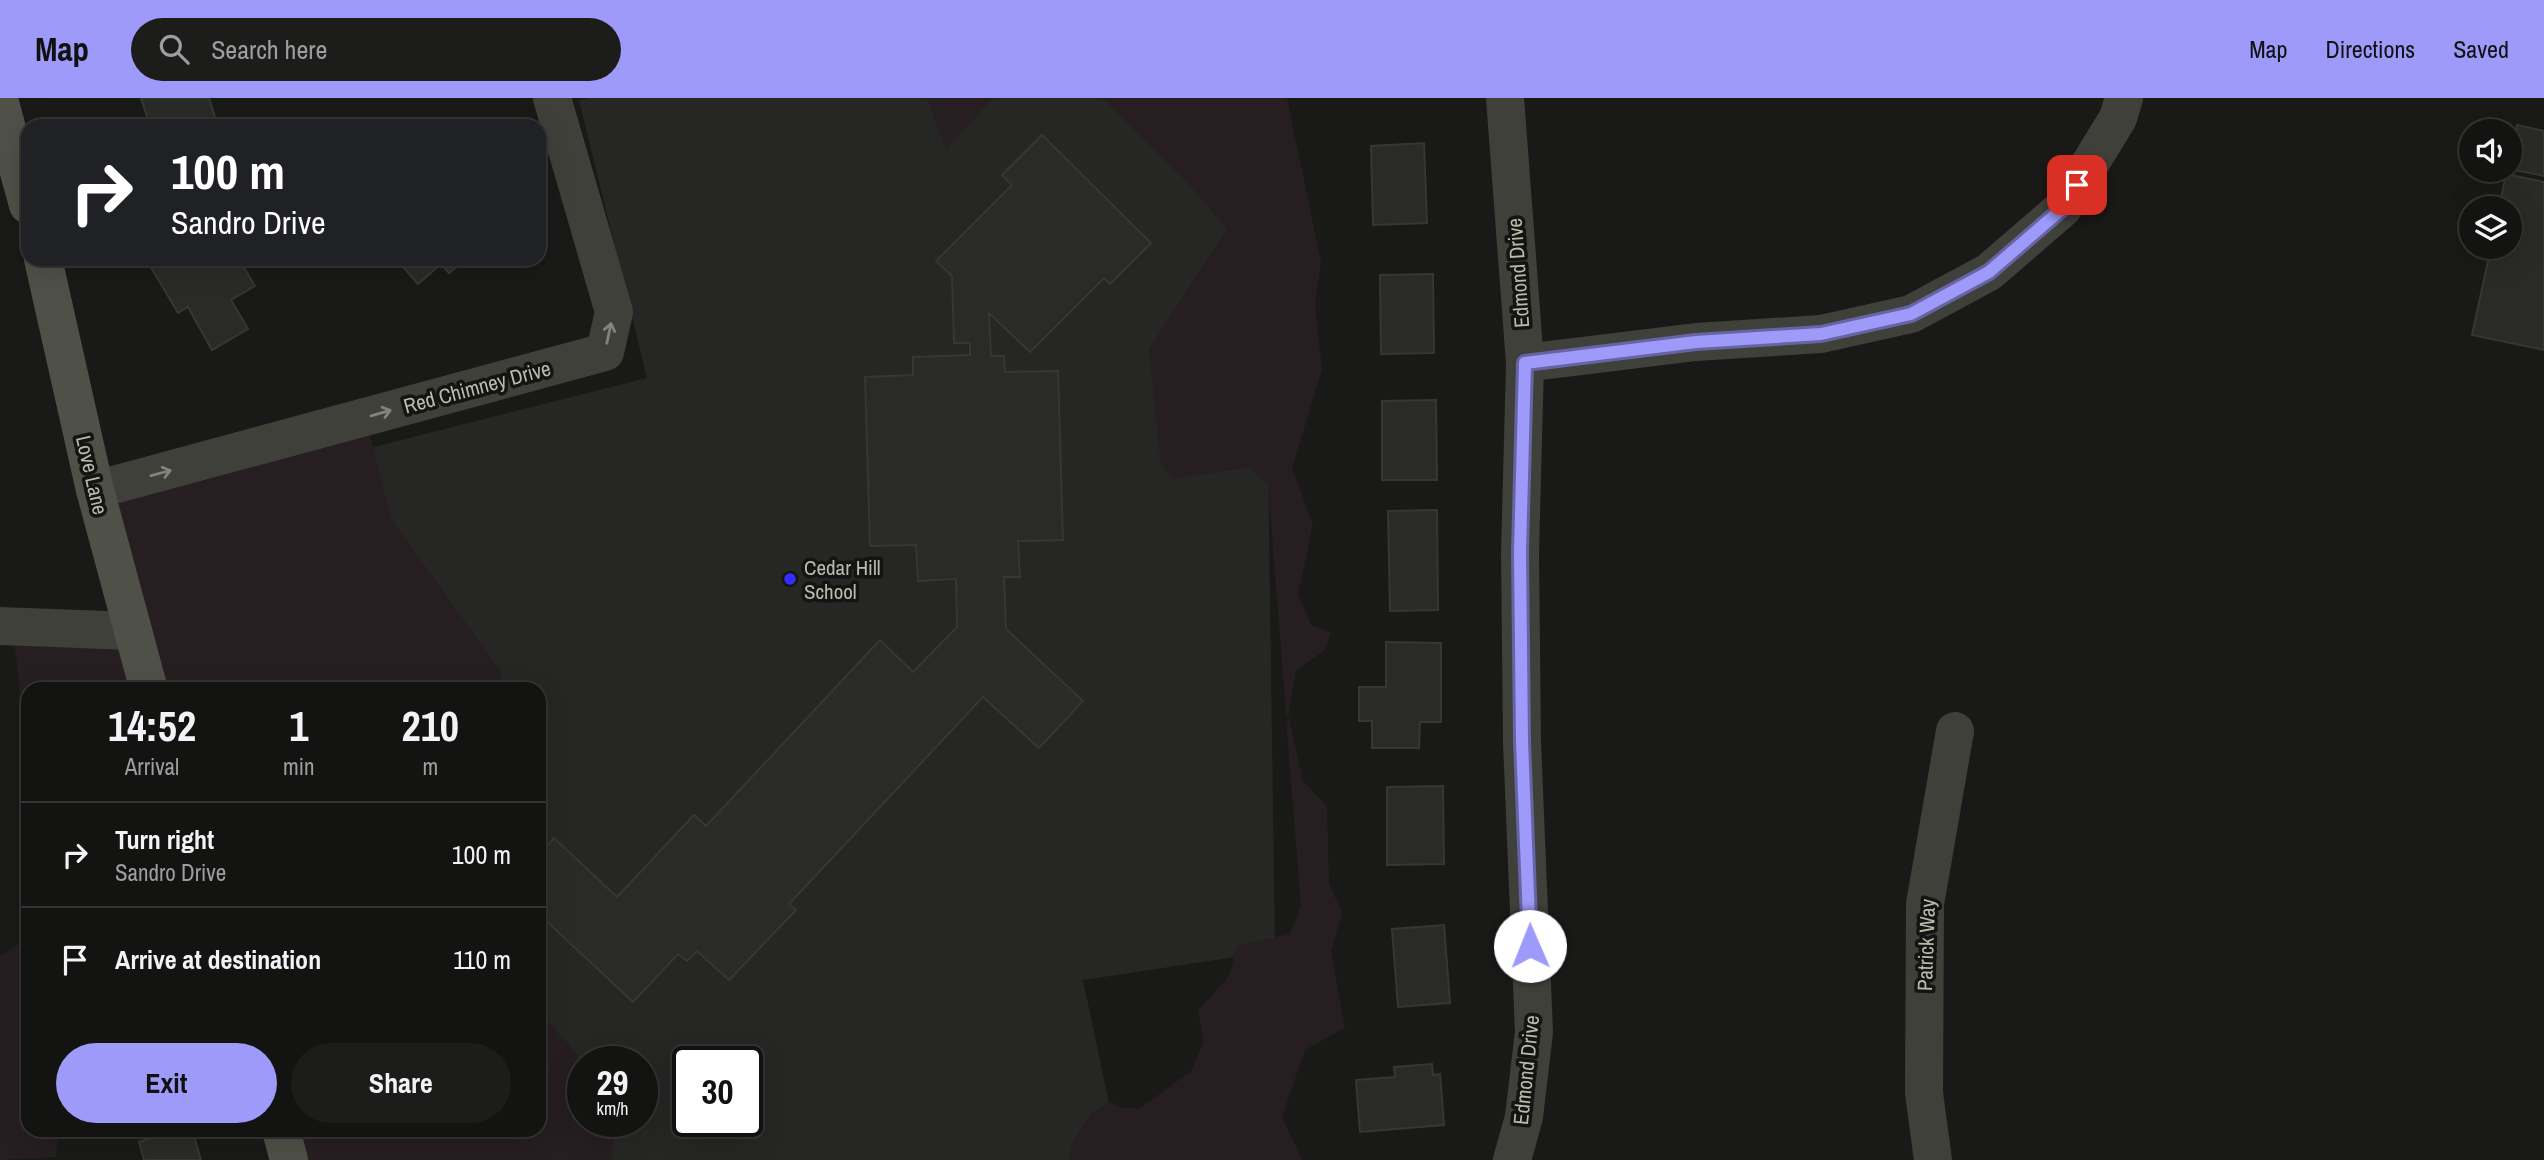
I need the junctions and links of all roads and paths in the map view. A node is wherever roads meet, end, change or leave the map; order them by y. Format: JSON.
{"nodes":[{"id":1,"x":552,"y":98,"type":"edge"},
{"id":2,"x":1505,"y":98,"type":"edge"},
{"id":3,"x":2124,"y":98,"type":"edge"},
{"id":4,"x":0,"y":103,"type":"edge"},
{"id":5,"x":21,"y":180,"type":"edge"},
{"id":6,"x":45,"y":266,"type":"edge"},
{"id":7,"x":1525,"y":363,"type":"junction"},
{"id":8,"x":95,"y":490,"type":"junction"},
{"id":9,"x":0,"y":626,"type":"edge"},
{"id":10,"x":132,"y":631,"type":"junction"},
{"id":11,"x":147,"y":682,"type":"edge"},
{"id":12,"x":1955,"y":731,"type":"dead end"},
{"id":13,"x":283,"y":1137,"type":"edge"},
{"id":14,"x":289,"y":1160,"type":"edge"},
{"id":15,"x":1512,"y":1160,"type":"edge"},
{"id":16,"x":1933,"y":1160,"type":"edge"}],
"edges":[{"from":8,"to":1,"type":"street","name":"Red Chimney Drive","one_way":true},
{"from":2,"to":7,"type":"street","name":"Edmond Drive"},
{"from":3,"to":7,"type":"street"},
{"from":4,"to":5,"type":"street"},
{"from":6,"to":8,"type":"street","name":"Love Lane"},
{"from":7,"to":15,"type":"street","name":"Edmond Drive"},
{"from":8,"to":10,"type":"street","name":"Love Lane"},
{"from":9,"to":10,"type":"street"},
{"from":10,"to":11,"type":"street","name":"Love Lane"},
{"from":12,"to":16,"type":"street","name":"Patrick Way"},
{"from":13,"to":14,"type":"street"}]}
